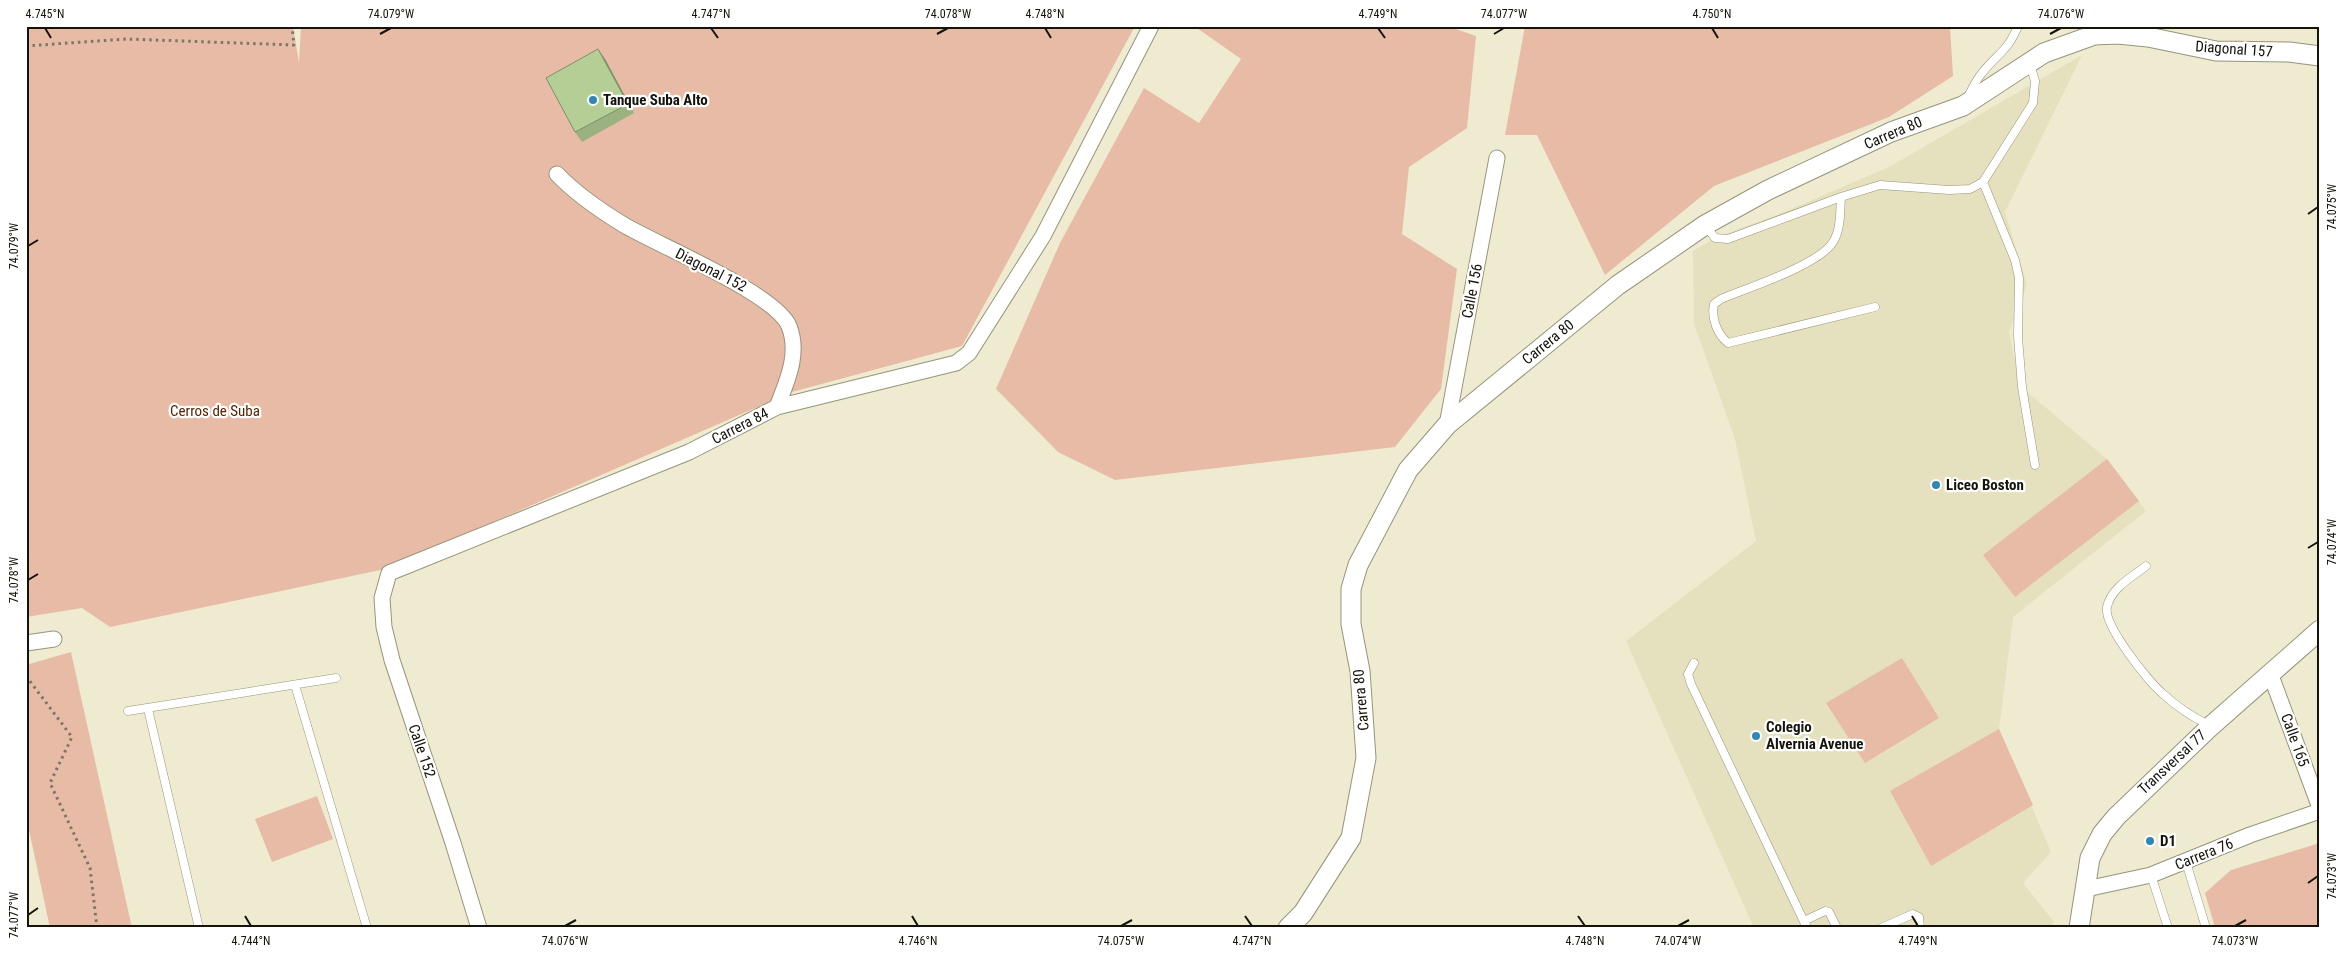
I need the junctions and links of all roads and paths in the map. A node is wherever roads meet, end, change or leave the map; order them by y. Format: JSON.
{"nodes":[{"id":1,"x":292,"y":26,"type":"edge"},
{"id":2,"x":1151,"y":26,"type":"edge"},
{"id":3,"x":2018,"y":26,"type":"edge"},
{"id":4,"x":2147,"y":32,"type":"edge"},
{"id":5,"x":26,"y":46,"type":"edge"},
{"id":6,"x":2320,"y":56,"type":"edge"},
{"id":7,"x":2029,"y":62,"type":"junction"},
{"id":8,"x":1964,"y":106,"type":"junction"},
{"id":9,"x":1497,"y":158,"type":"dead end"},
{"id":10,"x":557,"y":174,"type":"dead end"},
{"id":11,"x":1983,"y":182,"type":"junction"},
{"id":12,"x":1841,"y":197,"type":"junction"},
{"id":13,"x":1705,"y":225,"type":"junction"},
{"id":14,"x":1875,"y":307,"type":"dead end"},
{"id":15,"x":777,"y":407,"type":"junction"},
{"id":16,"x":1447,"y":424,"type":"junction"},
{"id":17,"x":2035,"y":465,"type":"dead end"},
{"id":18,"x":2146,"y":566,"type":"dead end"},
{"id":19,"x":389,"y":572,"type":"joint"},
{"id":20,"x":2320,"y":630,"type":"edge"},
{"id":21,"x":54,"y":638,"type":"dead end"},
{"id":22,"x":26,"y":643,"type":"edge"},
{"id":23,"x":1694,"y":663,"type":"dead end"},
{"id":24,"x":2270,"y":673,"type":"junction"},
{"id":25,"x":26,"y":676,"type":"edge"},
{"id":26,"x":336,"y":678,"type":"dead end"},
{"id":27,"x":296,"y":685,"type":"junction"},
{"id":28,"x":148,"y":709,"type":"junction"},
{"id":29,"x":128,"y":711,"type":"dead end"},
{"id":30,"x":2211,"y":726,"type":"junction"},
{"id":31,"x":2320,"y":810,"type":"edge"},
{"id":32,"x":2186,"y":862,"type":"junction"},
{"id":33,"x":2151,"y":875,"type":"junction"},
{"id":34,"x":2086,"y":889,"type":"junction"},
{"id":35,"x":1806,"y":925,"type":"edge"},
{"id":36,"x":97,"y":928,"type":"edge"},
{"id":37,"x":199,"y":928,"type":"edge"},
{"id":38,"x":367,"y":928,"type":"edge"},
{"id":39,"x":479,"y":928,"type":"edge"},
{"id":40,"x":1288,"y":928,"type":"edge"},
{"id":41,"x":1837,"y":928,"type":"edge"},
{"id":42,"x":1881,"y":928,"type":"edge"},
{"id":43,"x":1920,"y":928,"type":"edge"},
{"id":44,"x":2079,"y":928,"type":"edge"},
{"id":45,"x":2168,"y":928,"type":"edge"},
{"id":46,"x":2206,"y":928,"type":"edge"}],
"edges":[{"from":1,"to":5,"type":"path"},
{"from":2,"to":15,"type":"street","name":"Carrera 84"},
{"from":3,"to":8,"type":"lane"},
{"from":4,"to":6,"type":"street","name":"Diagonal 157"},
{"from":4,"to":7,"type":"street","name":"Carrera 80"},
{"from":7,"to":8,"type":"street","name":"Carrera 80"},
{"from":7,"to":11,"type":"lane"},
{"from":8,"to":13,"type":"street","name":"Carrera 80"},
{"from":9,"to":16,"type":"street","name":"Calle 156"},
{"from":10,"to":15,"type":"street","name":"Diagonal 152"},
{"from":11,"to":12,"type":"lane"},
{"from":11,"to":17,"type":"lane"},
{"from":12,"to":13,"type":"lane"},
{"from":12,"to":14,"type":"lane"},
{"from":13,"to":16,"type":"street","name":"Carrera 80"},
{"from":15,"to":19,"type":"street","name":"Carrera 84"},
{"from":16,"to":40,"type":"street","name":"Carrera 80"},
{"from":18,"to":30,"type":"lane"},
{"from":19,"to":39,"type":"street","name":"Calle 152"},
{"from":20,"to":24,"type":"street","name":"Transversal 77"},
{"from":21,"to":22,"type":"street"},
{"from":23,"to":35,"type":"lane"},
{"from":24,"to":30,"type":"street","name":"Transversal 77"},
{"from":24,"to":31,"type":"street","name":"Calle 165"},
{"from":25,"to":36,"type":"path"},
{"from":26,"to":27,"type":"lane"},
{"from":27,"to":28,"type":"lane"},
{"from":27,"to":38,"type":"lane"},
{"from":28,"to":29,"type":"lane"},
{"from":28,"to":37,"type":"lane"},
{"from":30,"to":34,"type":"street","name":"Transversal 77"},
{"from":31,"to":32,"type":"street","name":"Carrera 76"},
{"from":32,"to":33,"type":"street","name":"Carrera 76"},
{"from":32,"to":46,"type":"lane"},
{"from":33,"to":34,"type":"street","name":"Carrera 76"},
{"from":33,"to":45,"type":"lane"},
{"from":34,"to":44,"type":"street","name":"Transversal 77"},
{"from":35,"to":41,"type":"lane"},
{"from":42,"to":43,"type":"lane"}]}
